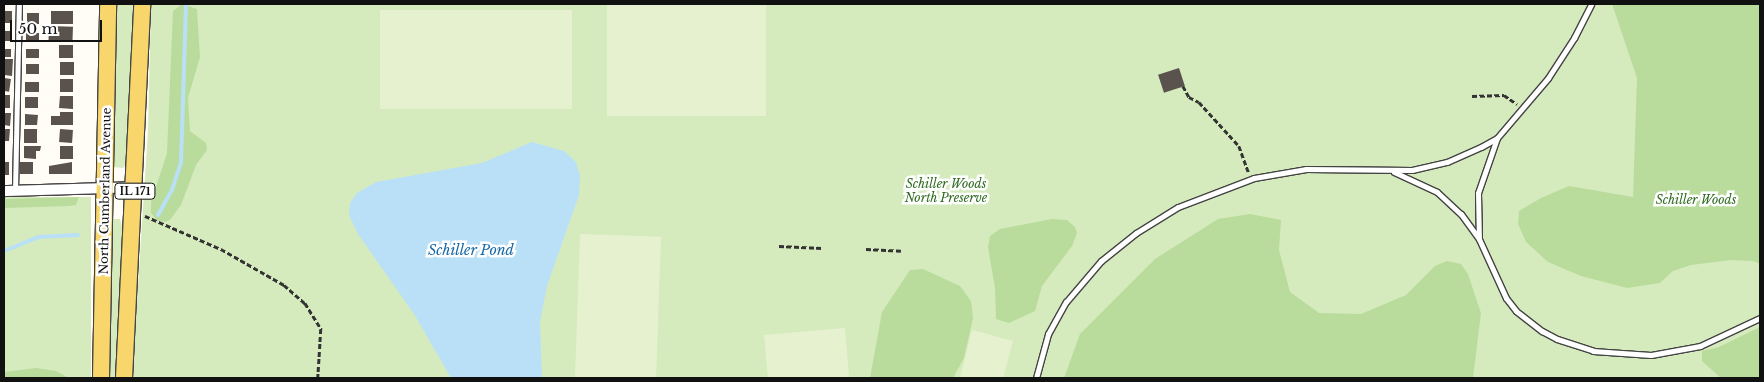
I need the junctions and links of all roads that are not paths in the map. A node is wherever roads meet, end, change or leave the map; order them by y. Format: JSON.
{"nodes":[{"id":1,"x":19,"y":4,"type":"edge"},
{"id":2,"x":108,"y":4,"type":"edge"},
{"id":3,"x":142,"y":4,"type":"edge"},
{"id":4,"x":1591,"y":4,"type":"edge"},
{"id":5,"x":1497,"y":138,"type":"junction"},
{"id":6,"x":1391,"y":171,"type":"junction"},
{"id":7,"x":135,"y":187,"type":"junction"},
{"id":8,"x":105,"y":188,"type":"junction"},
{"id":9,"x":4,"y":191,"type":"edge"},
{"id":10,"x":15,"y":191,"type":"junction"},
{"id":11,"x":1479,"y":239,"type":"junction"},
{"id":12,"x":1760,"y":318,"type":"edge"},
{"id":13,"x":101,"y":378,"type":"edge"},
{"id":14,"x":124,"y":378,"type":"edge"},
{"id":15,"x":1036,"y":378,"type":"edge"}],
"edges":[{"from":1,"to":10,"type":"lane"},
{"from":2,"to":8,"type":"main road","name":"North Cumberland Avenue","number":"IL 171"},
{"from":3,"to":7,"type":"main road","number":"IL 171"},
{"from":4,"to":5,"type":"lane"},
{"from":5,"to":6,"type":"lane"},
{"from":5,"to":11,"type":"lane"},
{"from":6,"to":11,"type":"lane"},
{"from":6,"to":15,"type":"lane"},
{"from":7,"to":8,"type":"street"},
{"from":7,"to":14,"type":"main road","number":"IL 171"},
{"from":8,"to":10,"type":"street"},
{"from":8,"to":13,"type":"main road","name":"North Cumberland Avenue","number":"IL 171"},
{"from":9,"to":10,"type":"street"},
{"from":11,"to":12,"type":"lane"}]}
